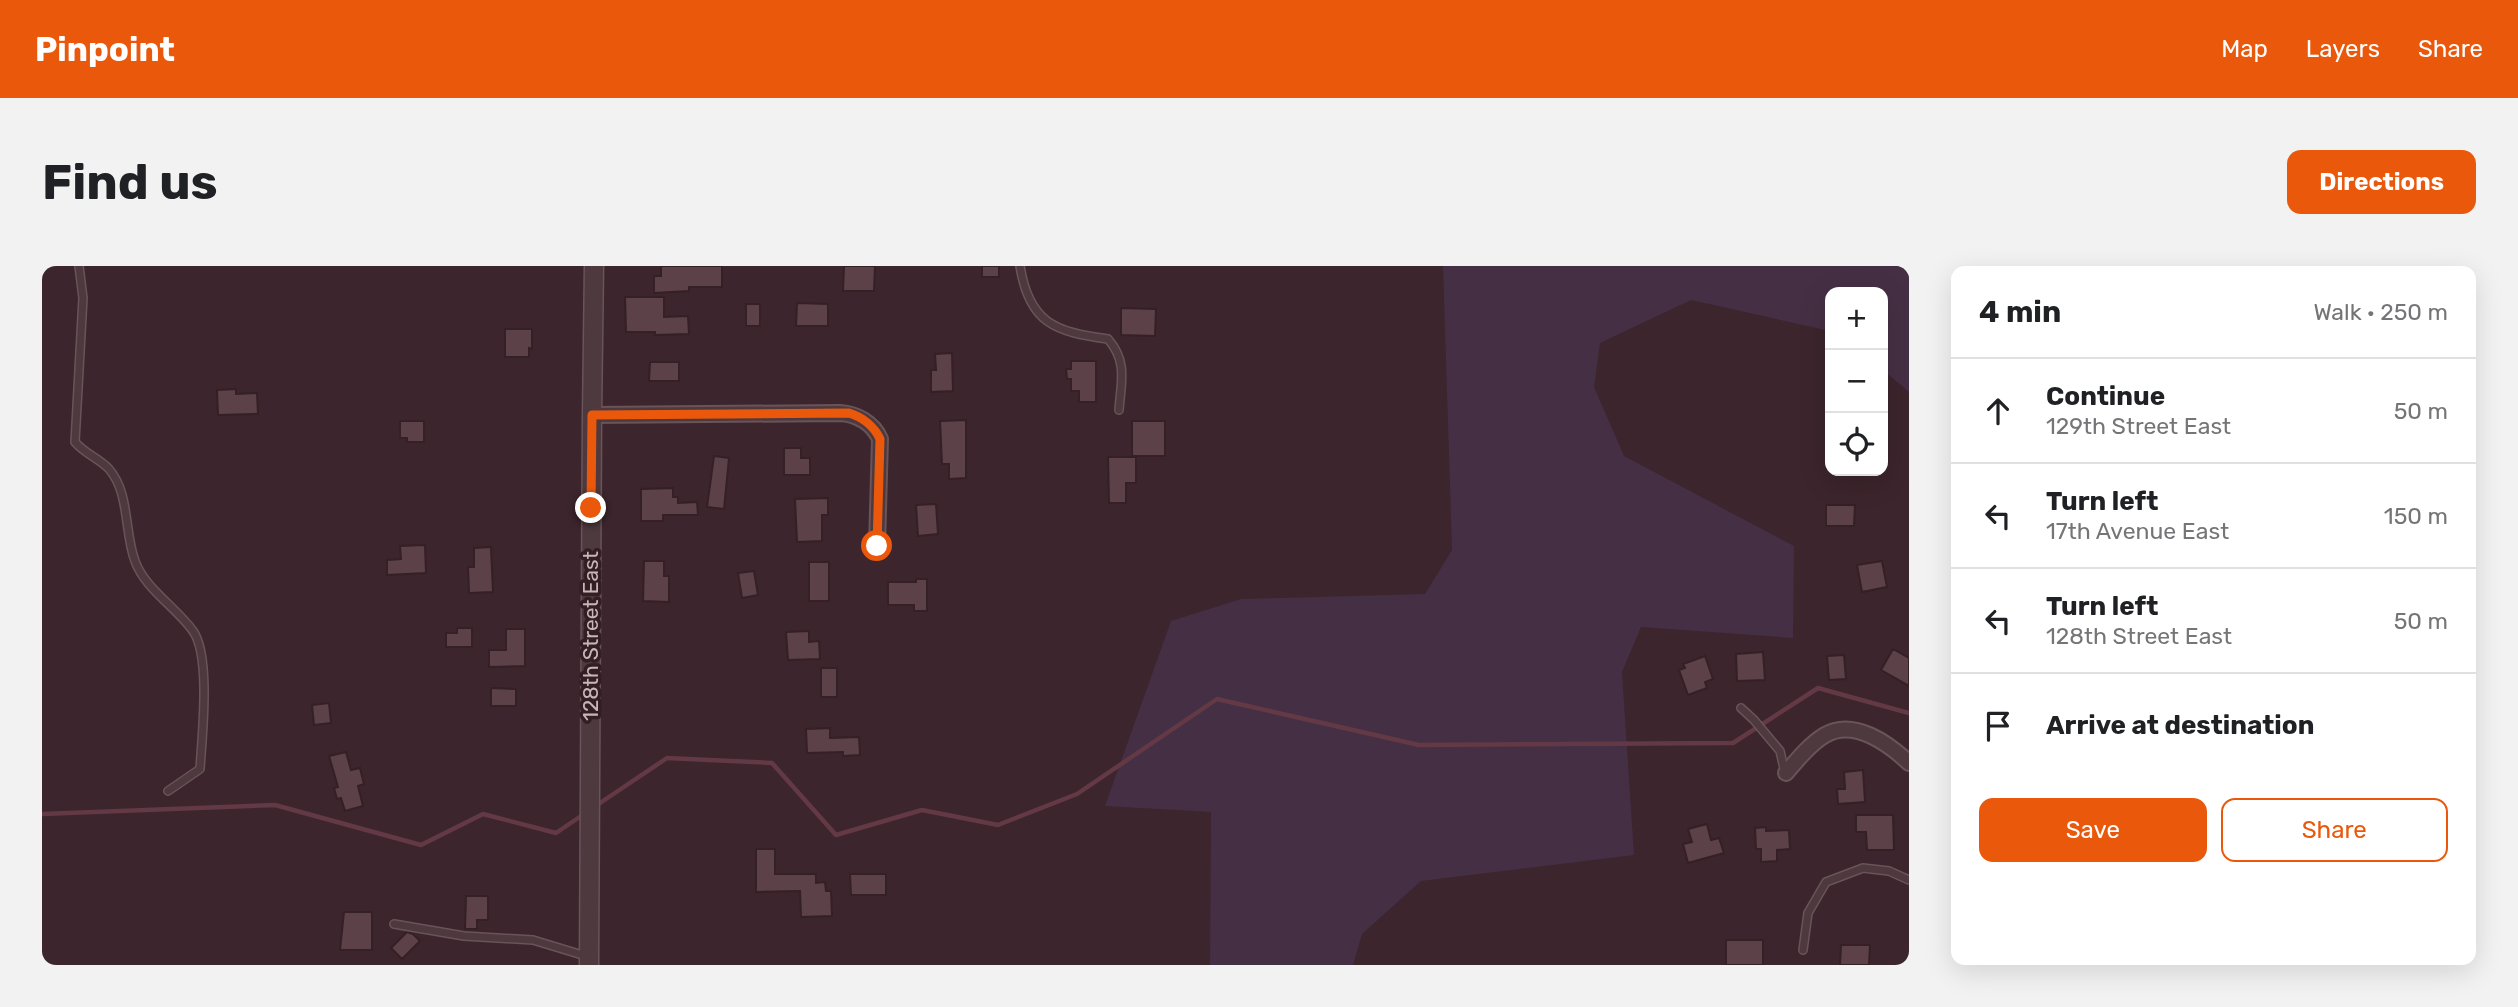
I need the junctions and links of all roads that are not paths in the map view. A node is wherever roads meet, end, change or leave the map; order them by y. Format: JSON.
{"nodes":[{"id":1,"x":79,"y":266,"type":"edge"},
{"id":2,"x":594,"y":266,"type":"edge"},
{"id":3,"x":1020,"y":266,"type":"edge"},
{"id":4,"x":1119,"y":410,"type":"dead end"},
{"id":5,"x":592,"y":415,"type":"junction"},
{"id":6,"x":877,"y":546,"type":"dead end"},
{"id":7,"x":1741,"y":708,"type":"dead end"},
{"id":8,"x":1909,"y":762,"type":"edge"},
{"id":9,"x":1786,"y":773,"type":"joint"},
{"id":10,"x":168,"y":791,"type":"dead end"},
{"id":11,"x":1909,"y":880,"type":"edge"},
{"id":12,"x":394,"y":924,"type":"dead end"},
{"id":13,"x":1803,"y":950,"type":"dead end"},
{"id":14,"x":589,"y":961,"type":"edge"}],
"edges":[{"from":1,"to":10,"type":"lane"},
{"from":2,"to":5,"type":"street","name":"128th Street East"},
{"from":3,"to":4,"type":"lane"},
{"from":5,"to":6,"type":"street"},
{"from":5,"to":14,"type":"street","name":"128th Street East"},
{"from":7,"to":9,"type":"lane"},
{"from":8,"to":9,"type":"street"},
{"from":11,"to":13,"type":"lane"},
{"from":12,"to":14,"type":"lane"}]}
